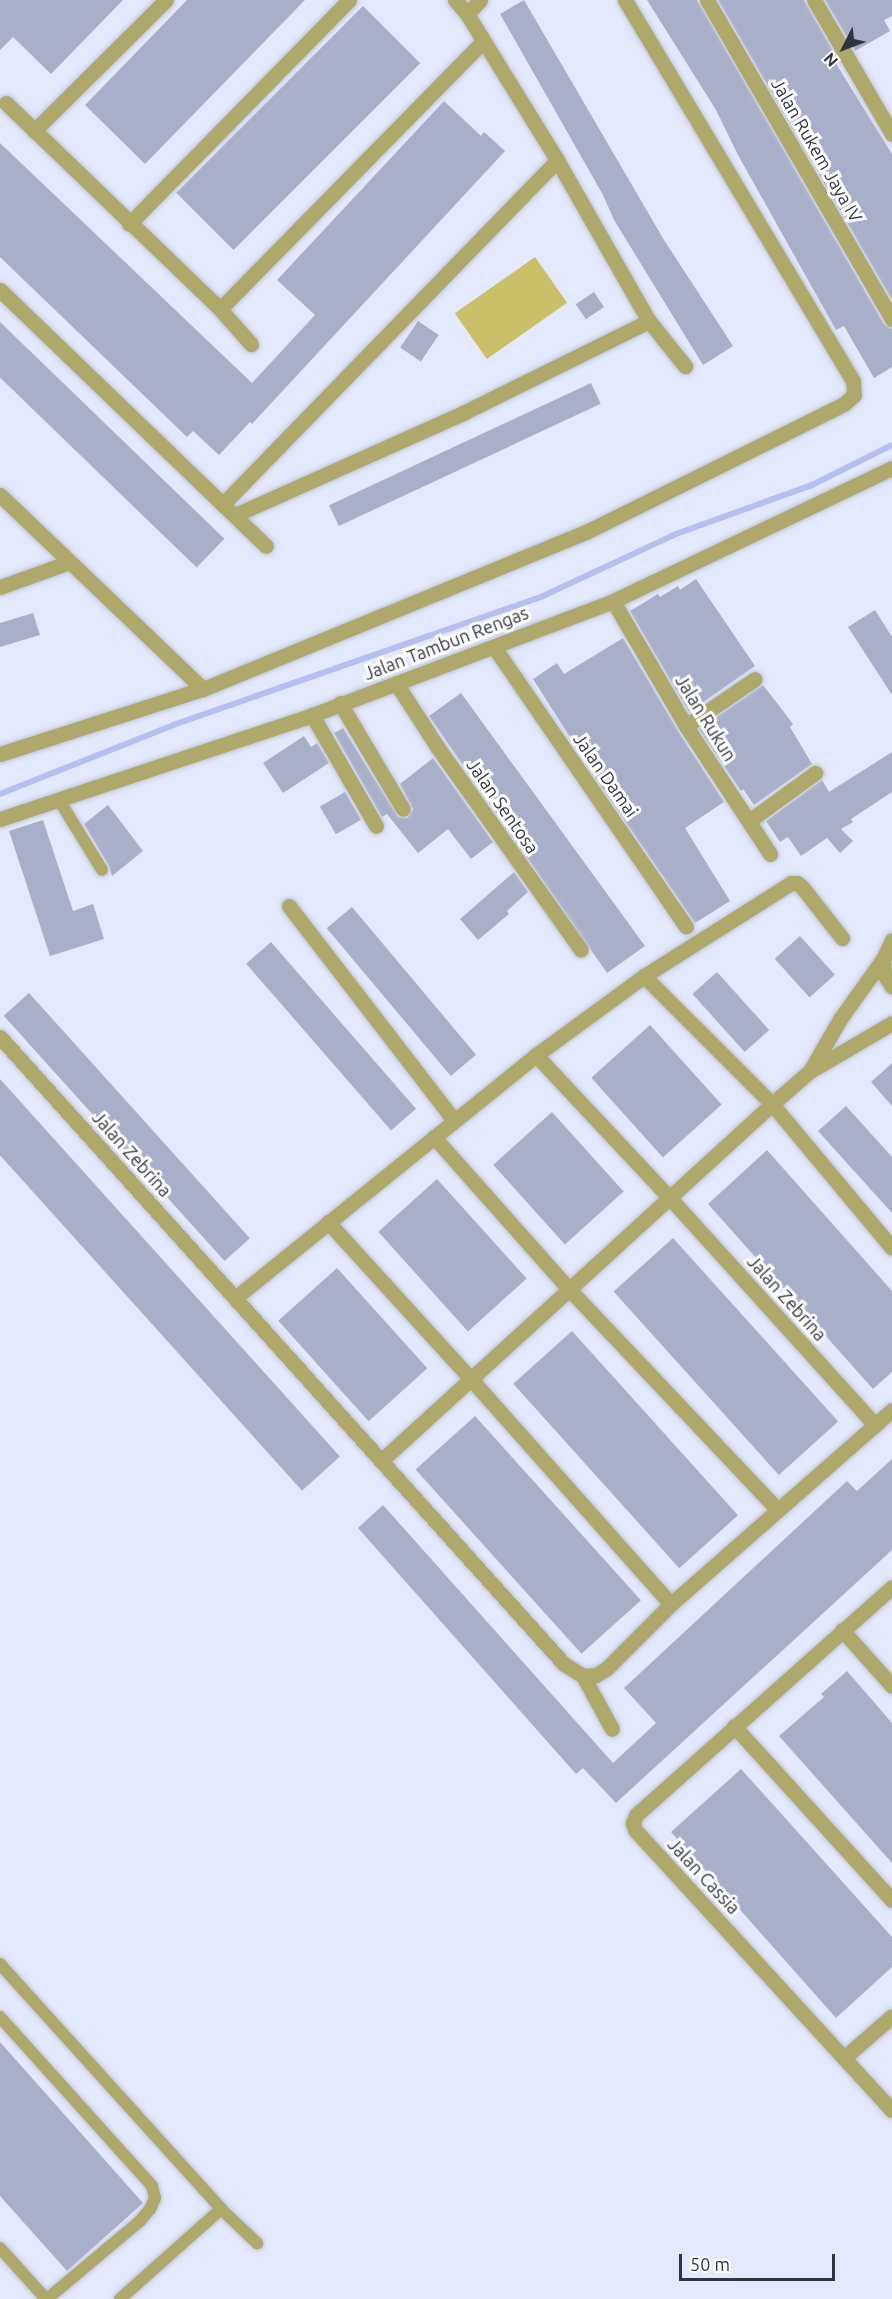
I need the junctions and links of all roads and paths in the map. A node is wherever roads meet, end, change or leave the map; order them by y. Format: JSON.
{"nodes":[{"id":1,"x":166,"y":0,"type":"edge"},
{"id":2,"x":349,"y":0,"type":"edge"},
{"id":3,"x":454,"y":0,"type":"edge"},
{"id":4,"x":480,"y":0,"type":"edge"},
{"id":5,"x":625,"y":0,"type":"edge"},
{"id":6,"x":707,"y":0,"type":"edge"},
{"id":7,"x":814,"y":0,"type":"edge"},
{"id":8,"x":467,"y":14,"type":"junction"},
{"id":9,"x":483,"y":41,"type":"junction"},
{"id":10,"x":6,"y":103,"type":"dead end"},
{"id":11,"x":34,"y":131,"type":"junction"},
{"id":12,"x":892,"y":134,"type":"edge"},
{"id":13,"x":557,"y":160,"type":"junction"},
{"id":14,"x":129,"y":224,"type":"junction"},
{"id":15,"x":0,"y":290,"type":"edge"},
{"id":16,"x":220,"y":309,"type":"junction"},
{"id":17,"x":892,"y":319,"type":"edge"},
{"id":18,"x":649,"y":321,"type":"junction"},
{"id":19,"x":250,"y":344,"type":"dead end"},
{"id":20,"x":685,"y":366,"type":"dead end"},
{"id":21,"x":892,"y":468,"type":"edge"},
{"id":22,"x":0,"y":495,"type":"edge"},
{"id":23,"x":223,"y":504,"type":"junction"},
{"id":24,"x":235,"y":515,"type":"junction"},
{"id":25,"x":266,"y":546,"type":"dead end"},
{"id":26,"x":70,"y":562,"type":"junction"},
{"id":27,"x":0,"y":587,"type":"edge"},
{"id":28,"x":613,"y":600,"type":"junction"},
{"id":29,"x":494,"y":647,"type":"junction"},
{"id":30,"x":755,"y":679,"type":"dead end"},
{"id":31,"x":396,"y":683,"type":"junction"},
{"id":32,"x":203,"y":689,"type":"junction"},
{"id":33,"x":340,"y":703,"type":"junction"},
{"id":34,"x":312,"y":715,"type":"junction"},
{"id":35,"x":686,"y":726,"type":"junction"},
{"id":36,"x":0,"y":754,"type":"edge"},
{"id":37,"x":815,"y":772,"type":"dead end"},
{"id":38,"x":59,"y":800,"type":"junction"},
{"id":39,"x":403,"y":809,"type":"dead end"},
{"id":40,"x":0,"y":819,"type":"edge"},
{"id":41,"x":748,"y":821,"type":"junction"},
{"id":42,"x":376,"y":826,"type":"dead end"},
{"id":43,"x":770,"y":854,"type":"dead end"},
{"id":44,"x":102,"y":870,"type":"dead end"},
{"id":45,"x":289,"y":906,"type":"dead end"},
{"id":46,"x":686,"y":926,"type":"dead end"},
{"id":47,"x":842,"y":938,"type":"dead end"},
{"id":48,"x":892,"y":940,"type":"edge"},
{"id":49,"x":581,"y":950,"type":"dead end"},
{"id":50,"x":883,"y":959,"type":"junction"},
{"id":51,"x":644,"y":976,"type":"junction"},
{"id":52,"x":892,"y":987,"type":"edge"},
{"id":53,"x":892,"y":1023,"type":"edge"},
{"id":54,"x":0,"y":1037,"type":"edge"},
{"id":55,"x":536,"y":1055,"type":"junction"},
{"id":56,"x":810,"y":1071,"type":"junction"},
{"id":57,"x":772,"y":1104,"type":"junction"},
{"id":58,"x":454,"y":1120,"type":"junction"},
{"id":59,"x":434,"y":1137,"type":"junction"},
{"id":60,"x":670,"y":1198,"type":"junction"},
{"id":61,"x":328,"y":1222,"type":"junction"},
{"id":62,"x":892,"y":1248,"type":"edge"},
{"id":63,"x":569,"y":1289,"type":"junction"},
{"id":64,"x":235,"y":1298,"type":"junction"},
{"id":65,"x":470,"y":1378,"type":"junction"},
{"id":66,"x":892,"y":1410,"type":"edge"},
{"id":67,"x":875,"y":1425,"type":"junction"},
{"id":68,"x":382,"y":1460,"type":"junction"},
{"id":69,"x":778,"y":1510,"type":"junction"},
{"id":70,"x":892,"y":1587,"type":"edge"},
{"id":71,"x":671,"y":1604,"type":"junction"},
{"id":72,"x":842,"y":1630,"type":"junction"},
{"id":73,"x":583,"y":1676,"type":"junction"},
{"id":74,"x":892,"y":1686,"type":"edge"},
{"id":75,"x":734,"y":1726,"type":"junction"},
{"id":76,"x":612,"y":1729,"type":"dead end"},
{"id":77,"x":892,"y":1900,"type":"edge"},
{"id":78,"x":0,"y":1964,"type":"edge"},
{"id":79,"x":892,"y":2016,"type":"edge"},
{"id":80,"x":0,"y":2017,"type":"edge"},
{"id":81,"x":845,"y":2057,"type":"junction"},
{"id":82,"x":892,"y":2110,"type":"edge"},
{"id":83,"x":221,"y":2209,"type":"junction"},
{"id":84,"x":257,"y":2243,"type":"dead end"},
{"id":85,"x":0,"y":2248,"type":"edge"},
{"id":86,"x":47,"y":2299,"type":"edge"},
{"id":87,"x":120,"y":2299,"type":"edge"}],
"edges":[{"from":1,"to":11,"type":"street"},
{"from":2,"to":14,"type":"street"},
{"from":3,"to":8,"type":"street"},
{"from":4,"to":8,"type":"street"},
{"from":5,"to":32,"type":"street"},
{"from":6,"to":17,"type":"street","name":"Jalan Rukem Jaya IV"},
{"from":7,"to":12,"type":"street"},
{"from":8,"to":9,"type":"street"},
{"from":9,"to":13,"type":"street"},
{"from":9,"to":16,"type":"street"},
{"from":10,"to":11,"type":"street"},
{"from":11,"to":14,"type":"street"},
{"from":13,"to":18,"type":"street"},
{"from":13,"to":23,"type":"street"},
{"from":14,"to":16,"type":"street"},
{"from":15,"to":23,"type":"street"},
{"from":16,"to":19,"type":"street"},
{"from":18,"to":20,"type":"street"},
{"from":18,"to":24,"type":"street"},
{"from":21,"to":28,"type":"street","name":"Jalan Tambun Rengas"},
{"from":22,"to":26,"type":"street"},
{"from":23,"to":24,"type":"street"},
{"from":24,"to":25,"type":"street"},
{"from":26,"to":27,"type":"street"},
{"from":26,"to":32,"type":"street"},
{"from":28,"to":29,"type":"street","name":"Jalan Tambun Rengas"},
{"from":28,"to":35,"type":"street","name":"Jalan Rukun"},
{"from":29,"to":31,"type":"street","name":"Jalan Tambun Rengas"},
{"from":29,"to":46,"type":"street","name":"Jalan Damai"},
{"from":30,"to":35,"type":"street"},
{"from":31,"to":33,"type":"street","name":"Jalan Tambun Rengas"},
{"from":31,"to":49,"type":"street","name":"Jalan Sentosa"},
{"from":32,"to":36,"type":"street"},
{"from":33,"to":34,"type":"street","name":"Jalan Tambun Rengas"},
{"from":33,"to":39,"type":"street"},
{"from":34,"to":38,"type":"street","name":"Jalan Tambun Rengas"},
{"from":34,"to":42,"type":"street"},
{"from":35,"to":41,"type":"street","name":"Jalan Rukun"},
{"from":37,"to":41,"type":"street"},
{"from":38,"to":40,"type":"street","name":"Jalan Tambun Rengas"},
{"from":38,"to":44,"type":"lane"},
{"from":41,"to":43,"type":"street","name":"Jalan Rukun"},
{"from":45,"to":58,"type":"street"},
{"from":47,"to":51,"type":"street"},
{"from":48,"to":50,"type":"street"},
{"from":50,"to":52,"type":"street"},
{"from":50,"to":56,"type":"street"},
{"from":51,"to":55,"type":"street"},
{"from":51,"to":57,"type":"street"},
{"from":53,"to":56,"type":"street"},
{"from":54,"to":64,"type":"street","name":"Jalan Zebrina"},
{"from":55,"to":58,"type":"street"},
{"from":55,"to":60,"type":"street","name":"Jalan Zebrina"},
{"from":56,"to":57,"type":"street"},
{"from":57,"to":60,"type":"street"},
{"from":57,"to":62,"type":"street"},
{"from":58,"to":59,"type":"street"},
{"from":59,"to":61,"type":"street"},
{"from":59,"to":63,"type":"street"},
{"from":60,"to":63,"type":"street"},
{"from":60,"to":67,"type":"street","name":"Jalan Zebrina"},
{"from":61,"to":64,"type":"street"},
{"from":61,"to":65,"type":"street"},
{"from":63,"to":65,"type":"street"},
{"from":63,"to":69,"type":"street"},
{"from":64,"to":68,"type":"street","name":"Jalan Zebrina"},
{"from":65,"to":68,"type":"street"},
{"from":65,"to":71,"type":"street"},
{"from":66,"to":67,"type":"street"},
{"from":67,"to":69,"type":"street"},
{"from":68,"to":73,"type":"street","name":"Jalan Zebrina"},
{"from":69,"to":71,"type":"street"},
{"from":70,"to":72,"type":"street","name":"Jalan Cassia"},
{"from":71,"to":73,"type":"street"},
{"from":72,"to":74,"type":"street"},
{"from":72,"to":75,"type":"street","name":"Jalan Cassia"},
{"from":73,"to":76,"type":"street","name":"Jalan Zebrina"},
{"from":75,"to":77,"type":"street"},
{"from":75,"to":81,"type":"street","name":"Jalan Cassia"},
{"from":78,"to":83,"type":"lane"},
{"from":79,"to":81,"type":"street"},
{"from":80,"to":86,"type":"lane"},
{"from":81,"to":82,"type":"street","name":"Jalan Cassia"},
{"from":83,"to":84,"type":"lane"},
{"from":83,"to":87,"type":"lane"},
{"from":85,"to":86,"type":"lane"}]}
